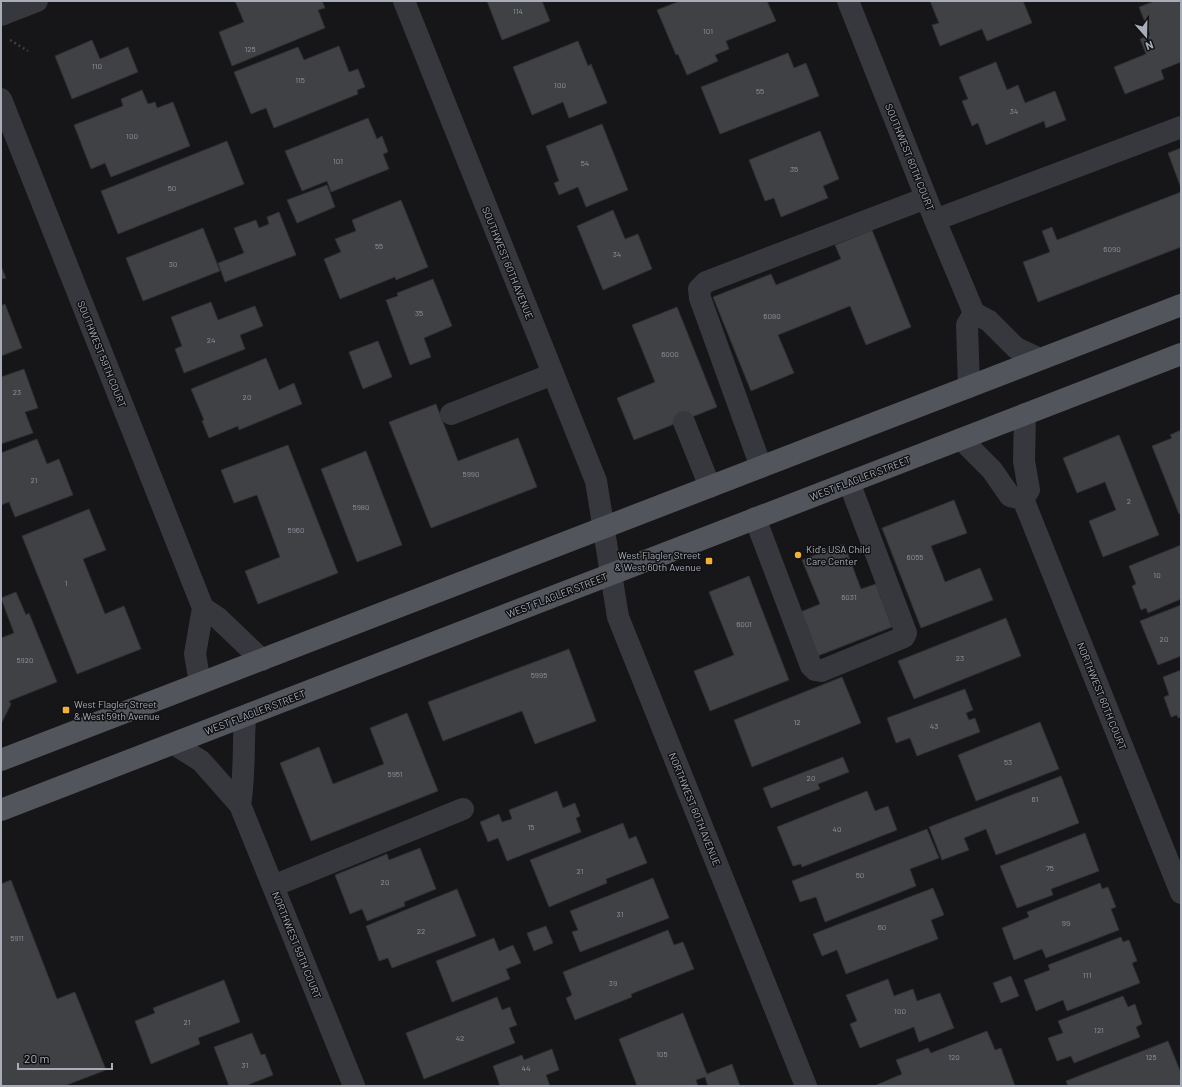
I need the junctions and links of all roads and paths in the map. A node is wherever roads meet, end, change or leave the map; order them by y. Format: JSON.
{"nodes":[{"id":1,"x":37,"y":1,"type":"edge"},
{"id":2,"x":404,"y":1,"type":"edge"},
{"id":3,"x":848,"y":1,"type":"edge"},
{"id":4,"x":1,"y":15,"type":"edge"},
{"id":5,"x":10,"y":40,"type":"dead end"},
{"id":6,"x":28,"y":51,"type":"dead end"},
{"id":7,"x":1,"y":99,"type":"edge"},
{"id":8,"x":1181,"y":127,"type":"edge"},
{"id":9,"x":926,"y":198,"type":"junction"},
{"id":10,"x":935,"y":220,"type":"junction"},
{"id":11,"x":1181,"y":305,"type":"edge"},
{"id":12,"x":974,"y":313,"type":"junction"},
{"id":13,"x":1181,"y":354,"type":"edge"},
{"id":14,"x":1040,"y":359,"type":"junction"},
{"id":15,"x":553,"y":374,"type":"junction"},
{"id":16,"x":969,"y":387,"type":"junction"},
{"id":17,"x":451,"y":414,"type":"dead end"},
{"id":18,"x":1025,"y":414,"type":"junction"},
{"id":19,"x":684,"y":422,"type":"dead end"},
{"id":20,"x":961,"y":439,"type":"junction"},
{"id":21,"x":761,"y":467,"type":"junction"},
{"id":22,"x":849,"y":482,"type":"junction"},
{"id":23,"x":710,"y":486,"type":"junction"},
{"id":24,"x":1023,"y":499,"type":"junction"},
{"id":25,"x":755,"y":518,"type":"junction"},
{"id":26,"x":604,"y":527,"type":"junction"},
{"id":27,"x":611,"y":574,"type":"junction"},
{"id":28,"x":203,"y":608,"type":"junction"},
{"id":29,"x":262,"y":660,"type":"junction"},
{"id":30,"x":200,"y":683,"type":"junction"},
{"id":31,"x":245,"y":716,"type":"junction"},
{"id":32,"x":174,"y":744,"type":"junction"},
{"id":33,"x":1,"y":760,"type":"edge"},
{"id":34,"x":240,"y":805,"type":"junction"},
{"id":35,"x":463,"y":809,"type":"dead end"},
{"id":36,"x":1,"y":810,"type":"edge"},
{"id":37,"x":273,"y":886,"type":"junction"},
{"id":38,"x":1181,"y":893,"type":"edge"},
{"id":39,"x":354,"y":1086,"type":"edge"},
{"id":40,"x":806,"y":1086,"type":"edge"}],
"edges":[{"from":1,"to":4,"type":"street"},
{"from":2,"to":15,"type":"street","name":"SOUTHWEST 60TH AVENUE"},
{"from":3,"to":9,"type":"street","name":"SOUTHWEST 60TH COURT"},
{"from":5,"to":6,"type":"path"},
{"from":7,"to":28,"type":"street","name":"SOUTHWEST 59TH COURT"},
{"from":8,"to":10,"type":"street"},
{"from":9,"to":10,"type":"street","name":"SOUTHWEST 60TH COURT"},
{"from":9,"to":21,"type":"street"},
{"from":10,"to":12,"type":"street","name":"SOUTHWEST 60TH COURT"},
{"from":11,"to":14,"type":"main road"},
{"from":12,"to":14,"type":"street"},
{"from":12,"to":16,"type":"street"},
{"from":13,"to":18,"type":"main road","name":"WEST FLAGLER STREET"},
{"from":14,"to":16,"type":"main road"},
{"from":15,"to":17,"type":"street"},
{"from":15,"to":26,"type":"street","name":"SOUTHWEST 60TH AVENUE"},
{"from":16,"to":21,"type":"main road"},
{"from":18,"to":20,"type":"main road","name":"WEST FLAGLER STREET"},
{"from":18,"to":24,"type":"street"},
{"from":19,"to":23,"type":"street"},
{"from":20,"to":22,"type":"main road","name":"WEST FLAGLER STREET"},
{"from":20,"to":24,"type":"street"},
{"from":21,"to":23,"type":"main road"},
{"from":22,"to":25,"type":"main road","name":"WEST FLAGLER STREET"},
{"from":22,"to":25,"type":"street"},
{"from":23,"to":26,"type":"main road"},
{"from":24,"to":38,"type":"street","name":"NORTHWEST 60TH COURT"},
{"from":25,"to":27,"type":"main road","name":"WEST FLAGLER STREET"},
{"from":26,"to":27,"type":"street","name":"NORTHWEST 60TH AVENUE"},
{"from":26,"to":29,"type":"main road"},
{"from":27,"to":31,"type":"main road","name":"WEST FLAGLER STREET"},
{"from":27,"to":40,"type":"street","name":"NORTHWEST 60TH AVENUE"},
{"from":28,"to":29,"type":"street"},
{"from":28,"to":30,"type":"street"},
{"from":29,"to":30,"type":"main road"},
{"from":30,"to":33,"type":"main road"},
{"from":31,"to":32,"type":"main road","name":"WEST FLAGLER STREET"},
{"from":31,"to":34,"type":"street"},
{"from":32,"to":34,"type":"street","name":"NORTHWEST 59TH COURT"},
{"from":32,"to":36,"type":"main road","name":"WEST FLAGLER STREET"},
{"from":34,"to":37,"type":"street","name":"NORTHWEST 59TH COURT"},
{"from":35,"to":37,"type":"street"},
{"from":37,"to":39,"type":"street","name":"NORTHWEST 59TH COURT"}]}
